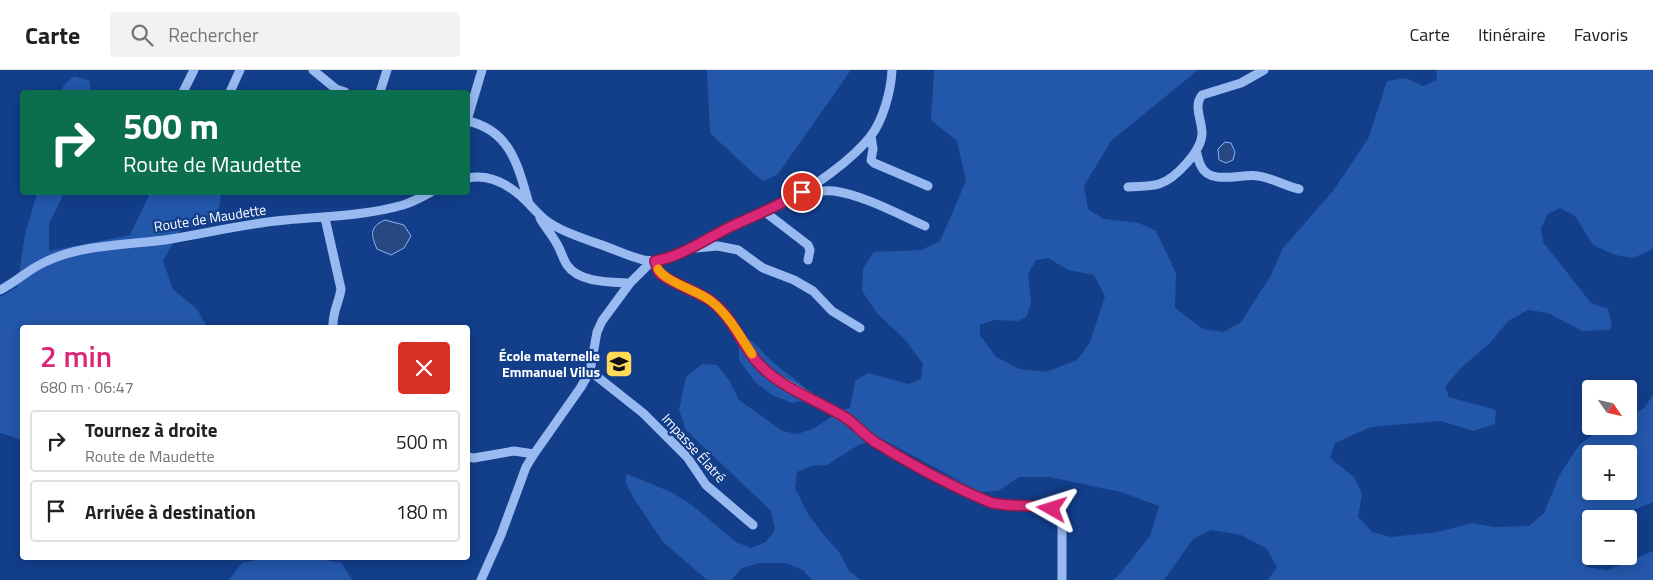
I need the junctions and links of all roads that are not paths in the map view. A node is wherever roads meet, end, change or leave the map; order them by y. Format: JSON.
{"nodes":[{"id":1,"x":194,"y":70,"type":"edge"},
{"id":2,"x":240,"y":70,"type":"edge"},
{"id":3,"x":313,"y":70,"type":"edge"},
{"id":4,"x":387,"y":70,"type":"edge"},
{"id":5,"x":482,"y":70,"type":"edge"},
{"id":6,"x":892,"y":70,"type":"edge"},
{"id":7,"x":1264,"y":70,"type":"edge"},
{"id":8,"x":184,"y":90,"type":"edge"},
{"id":9,"x":231,"y":90,"type":"edge"},
{"id":10,"x":339,"y":90,"type":"edge"},
{"id":11,"x":381,"y":90,"type":"edge"},
{"id":12,"x":470,"y":112,"type":"edge"},
{"id":13,"x":470,"y":120,"type":"edge"},
{"id":14,"x":871,"y":136,"type":"junction"},
{"id":15,"x":1196,"y":151,"type":"junction"},
{"id":16,"x":470,"y":178,"type":"edge"},
{"id":17,"x":928,"y":186,"type":"dead end"},
{"id":18,"x":1128,"y":187,"type":"dead end"},
{"id":19,"x":1299,"y":189,"type":"dead end"},
{"id":20,"x":802,"y":192,"type":"junction"},
{"id":21,"x":424,"y":195,"type":"edge"},
{"id":22,"x":529,"y":204,"type":"junction"},
{"id":23,"x":765,"y":212,"type":"junction"},
{"id":24,"x":539,"y":215,"type":"junction"},
{"id":25,"x":326,"y":218,"type":"junction"},
{"id":26,"x":925,"y":226,"type":"dead end"},
{"id":27,"x":690,"y":249,"type":"junction"},
{"id":28,"x":808,"y":260,"type":"dead end"},
{"id":29,"x":653,"y":261,"type":"junction"},
{"id":30,"x":630,"y":283,"type":"junction"},
{"id":31,"x":0,"y":290,"type":"edge"},
{"id":32,"x":333,"y":325,"type":"edge"},
{"id":33,"x":860,"y":328,"type":"dead end"},
{"id":34,"x":590,"y":371,"type":"junction"},
{"id":35,"x":534,"y":454,"type":"junction"},
{"id":36,"x":470,"y":457,"type":"edge"},
{"id":37,"x":753,"y":525,"type":"dead end"},
{"id":38,"x":481,"y":580,"type":"edge"},
{"id":39,"x":1062,"y":580,"type":"edge"}],
"edges":[{"from":1,"to":8,"type":"street"},
{"from":2,"to":9,"type":"street"},
{"from":3,"to":10,"type":"street"},
{"from":4,"to":11,"type":"street"},
{"from":5,"to":12,"type":"street"},
{"from":6,"to":14,"type":"street"},
{"from":7,"to":15,"type":"street"},
{"from":13,"to":22,"type":"street"},
{"from":14,"to":17,"type":"street"},
{"from":14,"to":20,"type":"street"},
{"from":15,"to":18,"type":"street"},
{"from":15,"to":19,"type":"street"},
{"from":16,"to":22,"type":"street"},
{"from":20,"to":23,"type":"street"},
{"from":20,"to":26,"type":"street"},
{"from":21,"to":25,"type":"street","name":"Route de Maudette"},
{"from":22,"to":24,"type":"street"},
{"from":23,"to":27,"type":"street"},
{"from":23,"to":28,"type":"street"},
{"from":24,"to":29,"type":"street"},
{"from":24,"to":30,"type":"street"},
{"from":25,"to":31,"type":"street","name":"Route de Maudette"},
{"from":25,"to":32,"type":"street"},
{"from":27,"to":29,"type":"street"},
{"from":27,"to":33,"type":"street"},
{"from":29,"to":30,"type":"street"},
{"from":29,"to":39,"type":"street"},
{"from":30,"to":34,"type":"street"},
{"from":34,"to":35,"type":"street"},
{"from":34,"to":37,"type":"street","name":"Impasse Élatré"},
{"from":35,"to":36,"type":"street"},
{"from":35,"to":38,"type":"street"}]}
